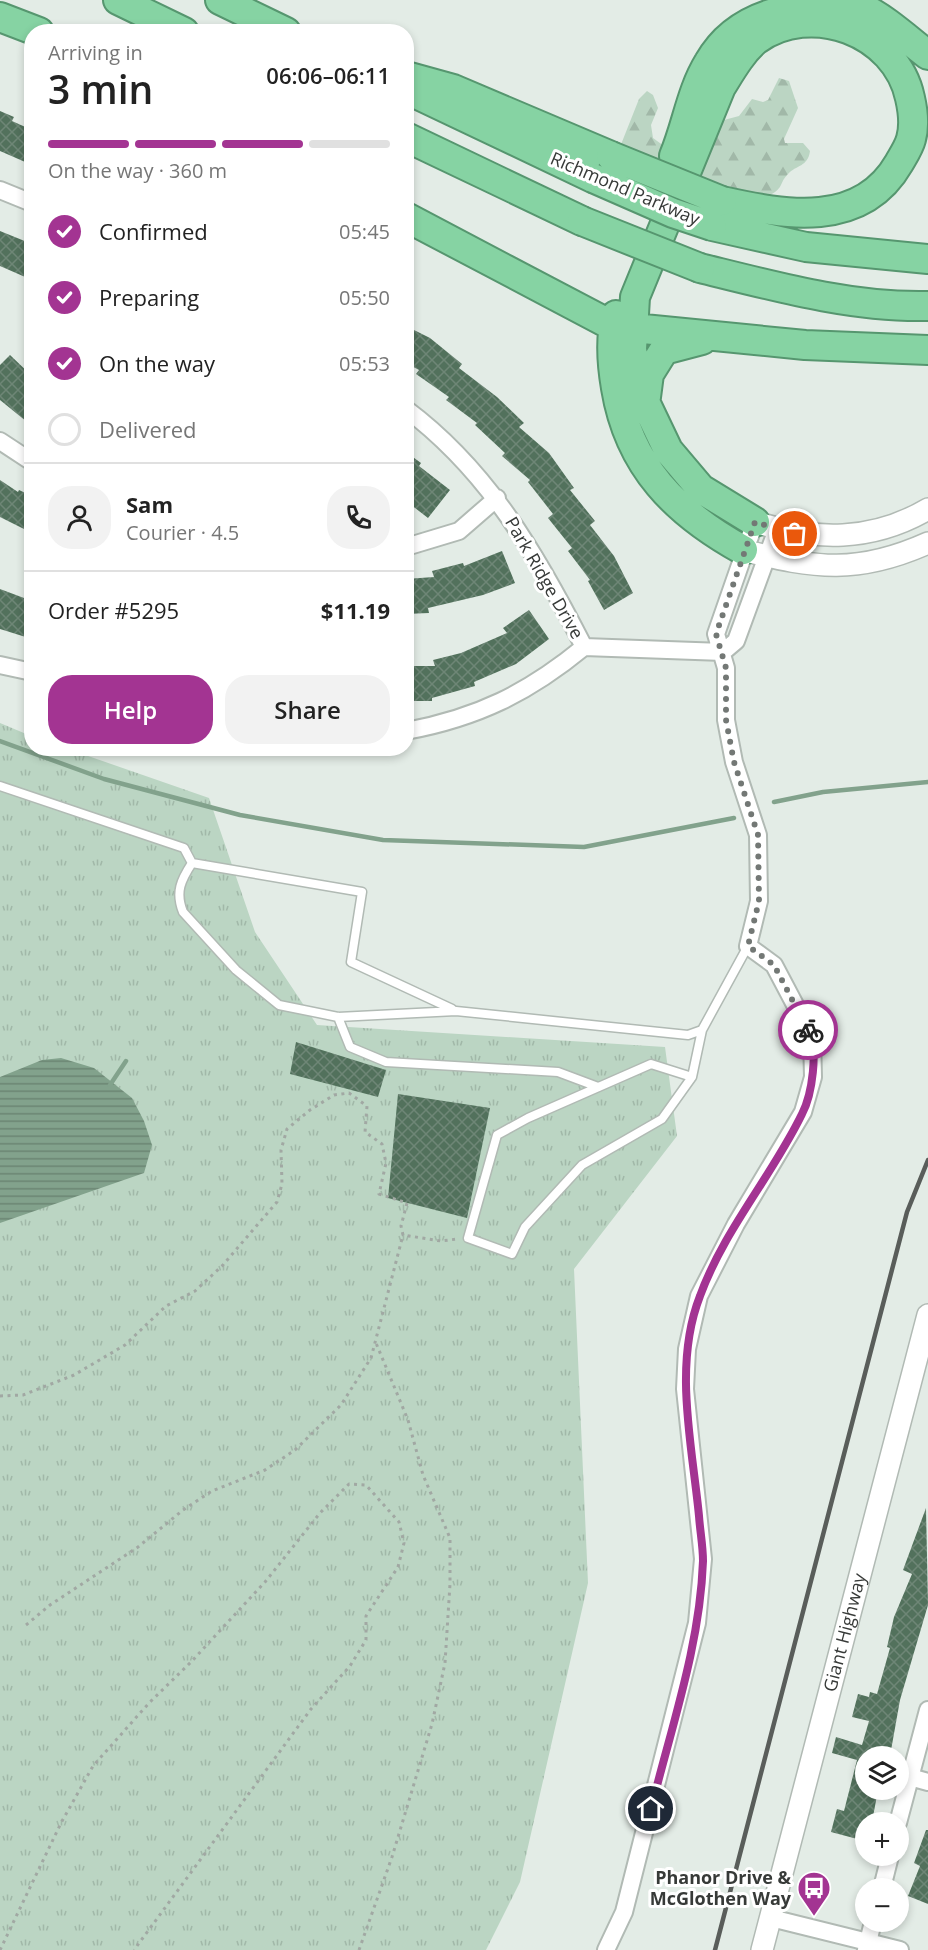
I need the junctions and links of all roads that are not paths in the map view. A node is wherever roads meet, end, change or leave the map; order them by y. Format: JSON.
{"nodes":[{"id":1,"x":118,"y":0,"type":"edge"},
{"id":2,"x":220,"y":0,"type":"edge"},
{"id":3,"x":0,"y":17,"type":"edge"},
{"id":4,"x":168,"y":24,"type":"edge"},
{"id":5,"x":270,"y":24,"type":"edge"},
{"id":6,"x":24,"y":26,"type":"edge"},
{"id":7,"x":928,"y":55,"type":"edge"},
{"id":8,"x":414,"y":78,"type":"edge"},
{"id":9,"x":414,"y":93,"type":"edge"},
{"id":10,"x":414,"y":141,"type":"edge"},
{"id":11,"x":0,"y":190,"type":"edge"},
{"id":12,"x":24,"y":200,"type":"edge"},
{"id":13,"x":717,"y":214,"type":"junction"},
{"id":14,"x":414,"y":221,"type":"edge"},
{"id":15,"x":928,"y":259,"type":"edge"},
{"id":16,"x":928,"y":306,"type":"edge"},
{"id":17,"x":623,"y":326,"type":"junction"},
{"id":18,"x":738,"y":338,"type":"junction"},
{"id":19,"x":928,"y":350,"type":"edge"},
{"id":20,"x":647,"y":408,"type":"junction"},
{"id":21,"x":414,"y":417,"type":"edge"},
{"id":22,"x":0,"y":441,"type":"edge"},
{"id":23,"x":24,"y":457,"type":"edge"},
{"id":24,"x":497,"y":498,"type":"junction"},
{"id":25,"x":928,"y":509,"type":"edge"},
{"id":26,"x":766,"y":526,"type":"junction"},
{"id":27,"x":928,"y":543,"type":"edge"},
{"id":28,"x":414,"y":545,"type":"edge"},
{"id":29,"x":755,"y":553,"type":"junction"},
{"id":30,"x":584,"y":647,"type":"junction"},
{"id":31,"x":723,"y":652,"type":"junction"},
{"id":32,"x":0,"y":665,"type":"edge"},
{"id":33,"x":24,"y":670,"type":"edge"},
{"id":34,"x":414,"y":729,"type":"edge"},
{"id":35,"x":0,"y":786,"type":"edge"},
{"id":36,"x":192,"y":863,"type":"junction"},
{"id":37,"x":748,"y":946,"type":"junction"},
{"id":38,"x":456,"y":1011,"type":"junction"},
{"id":39,"x":338,"y":1017,"type":"junction"},
{"id":40,"x":702,"y":1030,"type":"junction"},
{"id":41,"x":692,"y":1077,"type":"junction"},
{"id":42,"x":598,"y":1087,"type":"junction"},
{"id":43,"x":928,"y":1315,"type":"edge"},
{"id":44,"x":928,"y":1710,"type":"edge"},
{"id":45,"x":910,"y":1777,"type":"junction"},
{"id":46,"x":928,"y":1782,"type":"edge"},
{"id":47,"x":901,"y":1812,"type":"edge"},
{"id":48,"x":771,"y":1918,"type":"junction"},
{"id":49,"x":867,"y":1945,"type":"edge"},
{"id":50,"x":606,"y":1950,"type":"edge"},
{"id":51,"x":762,"y":1950,"type":"edge"},
{"id":52,"x":900,"y":1950,"type":"edge"}],
"edges":[{"from":1,"to":4,"type":"highway"},
{"from":2,"to":5,"type":"highway"},
{"from":3,"to":6,"type":"highway"},
{"from":7,"to":17,"type":"highway"},
{"from":8,"to":13,"type":"highway","bridge":true},
{"from":9,"to":13,"type":"highway","name":"Richmond Parkway","bridge":true},
{"from":10,"to":16,"type":"highway","bridge":true},
{"from":11,"to":12,"type":"street"},
{"from":13,"to":15,"type":"highway","name":"Richmond Parkway"},
{"from":13,"to":17,"type":"highway"},
{"from":14,"to":17,"type":"highway"},
{"from":17,"to":18,"type":"highway"},
{"from":17,"to":20,"type":"highway"},
{"from":17,"to":29,"type":"highway"},
{"from":18,"to":19,"type":"highway"},
{"from":18,"to":20,"type":"highway"},
{"from":20,"to":26,"type":"highway"},
{"from":21,"to":24,"type":"street","name":"Park Ridge Drive"},
{"from":22,"to":23,"type":"street"},
{"from":24,"to":28,"type":"street"},
{"from":24,"to":30,"type":"street","name":"Park Ridge Drive"},
{"from":25,"to":26,"type":"street"},
{"from":26,"to":29,"type":"street"},
{"from":26,"to":29,"type":"street"},
{"from":27,"to":29,"type":"street"},
{"from":29,"to":31,"type":"street"},
{"from":29,"to":31,"type":"street"},
{"from":30,"to":31,"type":"street","name":"Park Ridge Drive"},
{"from":30,"to":34,"type":"street"},
{"from":31,"to":37,"type":"street"},
{"from":32,"to":33,"type":"street"},
{"from":35,"to":36,"type":"lane"},
{"from":36,"to":38,"type":"lane"},
{"from":36,"to":39,"type":"lane"},
{"from":37,"to":40,"type":"lane"},
{"from":37,"to":50,"type":"street"},
{"from":38,"to":39,"type":"lane"},
{"from":38,"to":40,"type":"lane"},
{"from":39,"to":42,"type":"lane"},
{"from":40,"to":41,"type":"lane"},
{"from":41,"to":42,"type":"lane"},
{"from":41,"to":42,"type":"lane"},
{"from":43,"to":48,"type":"street","name":"Giant Highway"},
{"from":44,"to":45,"type":"street"},
{"from":45,"to":46,"type":"street"},
{"from":45,"to":47,"type":"street"},
{"from":48,"to":49,"type":"street"},
{"from":48,"to":51,"type":"street","name":"Giant Highway"},
{"from":49,"to":52,"type":"street"}]}
